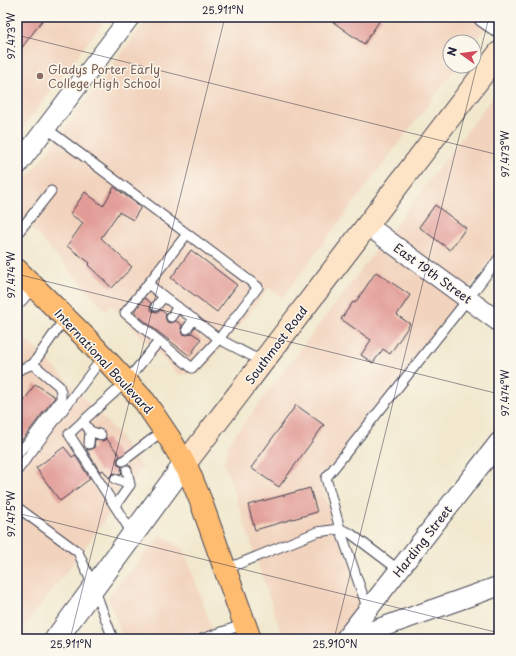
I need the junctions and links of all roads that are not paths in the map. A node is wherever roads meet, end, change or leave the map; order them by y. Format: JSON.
{"nodes":[{"id":1,"x":130,"y":17,"type":"edge"},
{"id":2,"x":483,"y":17,"type":"edge"},
{"id":3,"x":499,"y":28,"type":"edge"},
{"id":4,"x":499,"y":52,"type":"edge"},
{"id":5,"x":46,"y":128,"type":"junction"},
{"id":6,"x":17,"y":166,"type":"edge"},
{"id":7,"x":51,"y":191,"type":"dead end"},
{"id":8,"x":367,"y":225,"type":"junction"},
{"id":9,"x":17,"y":234,"type":"edge"},
{"id":10,"x":188,"y":234,"type":"junction"},
{"id":11,"x":499,"y":258,"type":"edge"},
{"id":12,"x":21,"y":284,"type":"edge"},
{"id":13,"x":148,"y":284,"type":"junction"},
{"id":14,"x":164,"y":297,"type":"junction"},
{"id":15,"x":468,"y":298,"type":"junction"},
{"id":16,"x":156,"y":306,"type":"dead end"},
{"id":17,"x":178,"y":307,"type":"junction"},
{"id":18,"x":171,"y":317,"type":"dead end"},
{"id":19,"x":65,"y":318,"type":"junction"},
{"id":20,"x":194,"y":319,"type":"junction"},
{"id":21,"x":499,"y":322,"type":"edge"},
{"id":22,"x":187,"y":329,"type":"dead end"},
{"id":23,"x":158,"y":337,"type":"junction"},
{"id":24,"x":219,"y":339,"type":"junction"},
{"id":25,"x":103,"y":357,"type":"junction"},
{"id":26,"x":263,"y":362,"type":"junction"},
{"id":27,"x":33,"y":364,"type":"junction"},
{"id":28,"x":17,"y":371,"type":"edge"},
{"id":29,"x":126,"y":382,"type":"junction"},
{"id":30,"x":64,"y":402,"type":"junction"},
{"id":31,"x":83,"y":422,"type":"junction"},
{"id":32,"x":164,"y":430,"type":"junction"},
{"id":33,"x":90,"y":431,"type":"junction"},
{"id":34,"x":101,"y":435,"type":"dead end"},
{"id":35,"x":499,"y":442,"type":"edge"},
{"id":36,"x":89,"y":444,"type":"dead end"},
{"id":37,"x":17,"y":454,"type":"edge"},
{"id":38,"x":184,"y":465,"type":"junction"},
{"id":39,"x":17,"y":471,"type":"edge"},
{"id":40,"x":115,"y":479,"type":"dead end"},
{"id":41,"x":130,"y":485,"type":"junction"},
{"id":42,"x":116,"y":506,"type":"junction"},
{"id":43,"x":17,"y":507,"type":"edge"},
{"id":44,"x":340,"y":529,"type":"junction"},
{"id":45,"x":133,"y":534,"type":"junction"},
{"id":46,"x":226,"y":569,"type":"junction"},
{"id":47,"x":398,"y":570,"type":"junction"},
{"id":48,"x":499,"y":586,"type":"edge"},
{"id":49,"x":94,"y":588,"type":"junction"},
{"id":50,"x":368,"y":610,"type":"junction"},
{"id":51,"x":248,"y":631,"type":"edge"},
{"id":52,"x":378,"y":634,"type":"edge"},
{"id":53,"x":56,"y":639,"type":"edge"},
{"id":54,"x":113,"y":639,"type":"edge"},
{"id":55,"x":202,"y":639,"type":"edge"},
{"id":56,"x":345,"y":639,"type":"edge"},
{"id":57,"x":349,"y":639,"type":"edge"}],
"edges":[{"from":1,"to":5,"type":"street"},
{"from":2,"to":3,"type":"street"},
{"from":4,"to":8,"type":"main road","name":"Southmost Road"},
{"from":5,"to":6,"type":"street"},
{"from":5,"to":10,"type":"lane"},
{"from":7,"to":9,"type":"lane"},
{"from":8,"to":15,"type":"street","name":"East 19th Street"},
{"from":8,"to":26,"type":"main road","name":"Southmost Road"},
{"from":10,"to":13,"type":"lane"},
{"from":10,"to":24,"type":"lane"},
{"from":11,"to":15,"type":"lane"},
{"from":12,"to":19,"type":"main road","name":"International Boulevard"},
{"from":13,"to":14,"type":"lane"},
{"from":13,"to":23,"type":"lane"},
{"from":14,"to":16,"type":"lane"},
{"from":14,"to":17,"type":"lane"},
{"from":15,"to":21,"type":"street","name":"East 19th Street"},
{"from":15,"to":44,"type":"lane"},
{"from":17,"to":18,"type":"lane"},
{"from":17,"to":20,"type":"lane"},
{"from":19,"to":25,"type":"main road","name":"International Boulevard"},
{"from":19,"to":27,"type":"lane"},
{"from":20,"to":22,"type":"lane"},
{"from":20,"to":24,"type":"lane"},
{"from":23,"to":24,"type":"lane"},
{"from":23,"to":29,"type":"lane"},
{"from":24,"to":26,"type":"lane"},
{"from":25,"to":29,"type":"main road","name":"International Boulevard"},
{"from":25,"to":30,"type":"lane"},
{"from":26,"to":38,"type":"main road","name":"Southmost Road"},
{"from":27,"to":28,"type":"lane"},
{"from":27,"to":30,"type":"lane"},
{"from":29,"to":31,"type":"lane"},
{"from":29,"to":32,"type":"main road","name":"International Boulevard"},
{"from":30,"to":37,"type":"lane"},
{"from":30,"to":39,"type":"lane"},
{"from":31,"to":33,"type":"lane"},
{"from":31,"to":42,"type":"lane"},
{"from":32,"to":38,"type":"main road","name":"International Boulevard"},
{"from":32,"to":41,"type":"lane"},
{"from":33,"to":34,"type":"lane"},
{"from":33,"to":36,"type":"lane"},
{"from":35,"to":47,"type":"street","name":"Harding Street"},
{"from":38,"to":45,"type":"street","name":"Southmost Road"},
{"from":38,"to":46,"type":"main road","name":"International Boulevard"},
{"from":40,"to":41,"type":"lane"},
{"from":41,"to":42,"type":"lane"},
{"from":42,"to":45,"type":"lane"},
{"from":43,"to":49,"type":"lane"},
{"from":44,"to":46,"type":"lane"},
{"from":44,"to":47,"type":"lane"},
{"from":44,"to":50,"type":"lane"},
{"from":45,"to":49,"type":"street","name":"Southmost Road"},
{"from":46,"to":51,"type":"main road","name":"International Boulevard"},
{"from":47,"to":50,"type":"street","name":"Harding Street"},
{"from":48,"to":52,"type":"street"},
{"from":49,"to":53,"type":"street","name":"Southmost Road"},
{"from":49,"to":54,"type":"lane"},
{"from":50,"to":56,"type":"street","name":"Harding Street"},
{"from":51,"to":55,"type":"lane"},
{"from":52,"to":57,"type":"street"}]}
